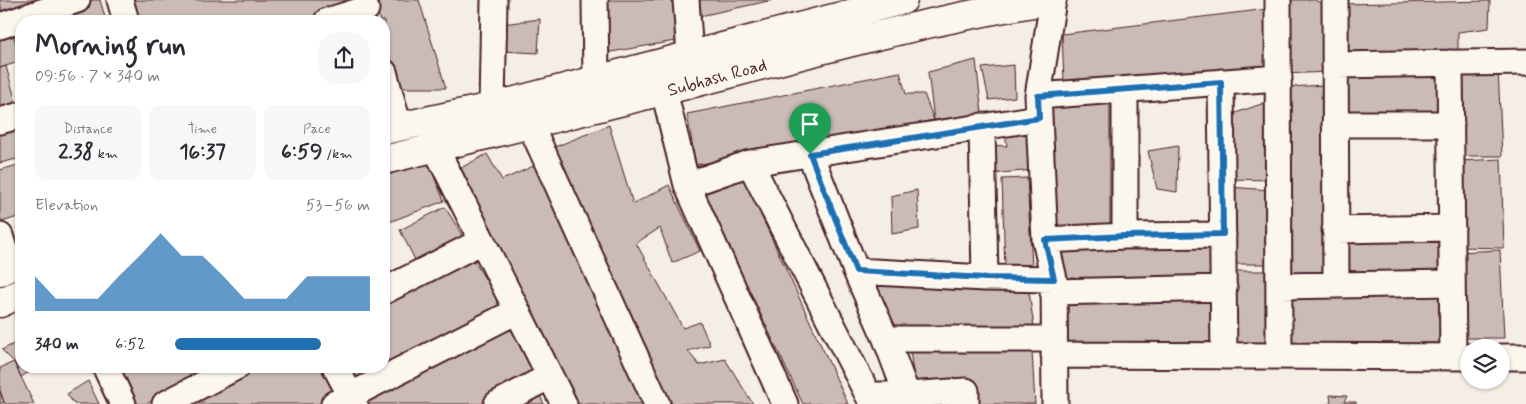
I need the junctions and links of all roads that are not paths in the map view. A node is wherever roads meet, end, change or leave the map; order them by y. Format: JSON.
{"nodes":[{"id":1,"x":77,"y":0,"type":"edge"},
{"id":2,"x":120,"y":0,"type":"edge"},
{"id":3,"x":494,"y":0,"type":"edge"},
{"id":4,"x":595,"y":0,"type":"edge"},
{"id":5,"x":686,"y":0,"type":"edge"},
{"id":6,"x":904,"y":0,"type":"edge"},
{"id":7,"x":1053,"y":0,"type":"edge"},
{"id":8,"x":1278,"y":0,"type":"edge"},
{"id":9,"x":1334,"y":0,"type":"edge"},
{"id":10,"x":367,"y":10,"type":"edge"},
{"id":11,"x":33,"y":15,"type":"edge"},
{"id":12,"x":124,"y":15,"type":"edge"},
{"id":13,"x":349,"y":15,"type":"edge"},
{"id":14,"x":15,"y":21,"type":"edge"},
{"id":15,"x":0,"y":26,"type":"edge"},
{"id":16,"x":690,"y":55,"type":"junction"},
{"id":17,"x":1526,"y":62,"type":"edge"},
{"id":18,"x":1450,"y":63,"type":"junction"},
{"id":19,"x":1335,"y":65,"type":"junction"},
{"id":20,"x":1278,"y":78,"type":"junction"},
{"id":21,"x":596,"y":80,"type":"junction"},
{"id":22,"x":1221,"y":82,"type":"junction"},
{"id":23,"x":1125,"y":90,"type":"junction"},
{"id":24,"x":664,"y":91,"type":"junction"},
{"id":25,"x":492,"y":107,"type":"junction"},
{"id":26,"x":1038,"y":107,"type":"junction"},
{"id":27,"x":15,"y":117,"type":"edge"},
{"id":28,"x":0,"y":121,"type":"edge"},
{"id":29,"x":530,"y":124,"type":"junction"},
{"id":30,"x":1335,"y":124,"type":"junction"},
{"id":31,"x":1451,"y":124,"type":"junction"},
{"id":32,"x":982,"y":126,"type":"junction"},
{"id":33,"x":391,"y":128,"type":"edge"},
{"id":34,"x":435,"y":147,"type":"junction"},
{"id":35,"x":810,"y":154,"type":"junction"},
{"id":36,"x":390,"y":158,"type":"edge"},
{"id":37,"x":750,"y":163,"type":"junction"},
{"id":38,"x":687,"y":185,"type":"junction"},
{"id":39,"x":1452,"y":228,"type":"junction"},
{"id":40,"x":1336,"y":230,"type":"junction"},
{"id":41,"x":1223,"y":234,"type":"junction"},
{"id":42,"x":0,"y":236,"type":"edge"},
{"id":43,"x":1125,"y":236,"type":"junction"},
{"id":44,"x":1045,"y":240,"type":"junction"},
{"id":45,"x":482,"y":241,"type":"junction"},
{"id":46,"x":10,"y":266,"type":"edge"},
{"id":47,"x":856,"y":271,"type":"junction"},
{"id":48,"x":986,"y":278,"type":"junction"},
{"id":49,"x":1452,"y":283,"type":"junction"},
{"id":50,"x":1053,"y":285,"type":"junction"},
{"id":51,"x":1336,"y":285,"type":"junction"},
{"id":52,"x":1279,"y":286,"type":"junction"},
{"id":53,"x":390,"y":288,"type":"edge"},
{"id":54,"x":1224,"y":288,"type":"junction"},
{"id":55,"x":15,"y":296,"type":"edge"},
{"id":56,"x":0,"y":303,"type":"edge"},
{"id":57,"x":517,"y":311,"type":"junction"},
{"id":58,"x":886,"y":338,"type":"junction"},
{"id":59,"x":1054,"y":347,"type":"junction"},
{"id":60,"x":1460,"y":349,"type":"edge"},
{"id":61,"x":1224,"y":356,"type":"junction"},
{"id":62,"x":1279,"y":356,"type":"junction"},
{"id":63,"x":1460,"y":357,"type":"edge"},
{"id":64,"x":1510,"y":357,"type":"edge"},
{"id":65,"x":1526,"y":357,"type":"edge"},
{"id":66,"x":108,"y":373,"type":"edge"},
{"id":67,"x":225,"y":373,"type":"edge"},
{"id":68,"x":337,"y":373,"type":"edge"},
{"id":69,"x":550,"y":376,"type":"junction"},
{"id":70,"x":907,"y":395,"type":"junction"},
{"id":71,"x":346,"y":401,"type":"edge"},
{"id":72,"x":123,"y":404,"type":"edge"},
{"id":73,"x":165,"y":404,"type":"edge"},
{"id":74,"x":497,"y":404,"type":"edge"},
{"id":75,"x":564,"y":404,"type":"edge"},
{"id":76,"x":657,"y":404,"type":"edge"},
{"id":77,"x":785,"y":404,"type":"edge"},
{"id":78,"x":966,"y":404,"type":"edge"},
{"id":79,"x":1055,"y":404,"type":"edge"}],
"edges":[{"from":1,"to":11,"type":"street"},
{"from":2,"to":12,"type":"street"},
{"from":3,"to":25,"type":"street"},
{"from":4,"to":21,"type":"street"},
{"from":5,"to":16,"type":"street"},
{"from":6,"to":16,"type":"street","name":"Subhash Road"},
{"from":7,"to":24,"type":"street","name":"Subhash Road"},
{"from":7,"to":26,"type":"street"},
{"from":8,"to":20,"type":"street"},
{"from":9,"to":19,"type":"street"},
{"from":10,"to":13,"type":"street"},
{"from":14,"to":15,"type":"street"},
{"from":16,"to":21,"type":"street","name":"Subhash Road"},
{"from":17,"to":18,"type":"street"},
{"from":18,"to":19,"type":"street"},
{"from":18,"to":31,"type":"street"},
{"from":19,"to":30,"type":"street"},
{"from":20,"to":22,"type":"street"},
{"from":20,"to":52,"type":"street"},
{"from":21,"to":25,"type":"street","name":"Subhash Road"},
{"from":22,"to":23,"type":"street"},
{"from":22,"to":41,"type":"street"},
{"from":23,"to":26,"type":"street"},
{"from":23,"to":43,"type":"street"},
{"from":24,"to":29,"type":"street","name":"Subhash Road"},
{"from":24,"to":38,"type":"street"},
{"from":25,"to":33,"type":"street","name":"Subhash Road"},
{"from":26,"to":32,"type":"street"},
{"from":26,"to":44,"type":"street"},
{"from":27,"to":28,"type":"street"},
{"from":29,"to":34,"type":"street","name":"Subhash Road"},
{"from":29,"to":76,"type":"street"},
{"from":30,"to":31,"type":"street"},
{"from":30,"to":40,"type":"street"},
{"from":31,"to":39,"type":"street"},
{"from":32,"to":35,"type":"street"},
{"from":32,"to":48,"type":"street"},
{"from":34,"to":36,"type":"street","name":"Subhash Road"},
{"from":34,"to":45,"type":"street"},
{"from":35,"to":37,"type":"street"},
{"from":35,"to":47,"type":"street"},
{"from":37,"to":38,"type":"street"},
{"from":37,"to":70,"type":"street"},
{"from":38,"to":77,"type":"street"},
{"from":39,"to":40,"type":"street"},
{"from":39,"to":49,"type":"street"},
{"from":40,"to":51,"type":"street"},
{"from":41,"to":43,"type":"street"},
{"from":41,"to":54,"type":"street"},
{"from":42,"to":46,"type":"street"},
{"from":43,"to":44,"type":"street"},
{"from":44,"to":50,"type":"street"},
{"from":45,"to":53,"type":"street"},
{"from":45,"to":57,"type":"street"},
{"from":47,"to":48,"type":"street"},
{"from":47,"to":58,"type":"street"},
{"from":48,"to":50,"type":"street"},
{"from":49,"to":51,"type":"street"},
{"from":49,"to":60,"type":"street"},
{"from":50,"to":54,"type":"street"},
{"from":50,"to":59,"type":"street"},
{"from":51,"to":52,"type":"street"},
{"from":52,"to":62,"type":"street"},
{"from":54,"to":61,"type":"street"},
{"from":55,"to":56,"type":"street"},
{"from":57,"to":69,"type":"street"},
{"from":57,"to":71,"type":"street"},
{"from":58,"to":59,"type":"street"},
{"from":58,"to":70,"type":"street"},
{"from":59,"to":61,"type":"street"},
{"from":59,"to":79,"type":"street"},
{"from":61,"to":62,"type":"street"},
{"from":62,"to":63,"type":"street"},
{"from":64,"to":65,"type":"street"},
{"from":66,"to":72,"type":"street"},
{"from":67,"to":73,"type":"street"},
{"from":68,"to":71,"type":"street"},
{"from":69,"to":74,"type":"street"},
{"from":69,"to":75,"type":"street"},
{"from":70,"to":78,"type":"street"}]}
